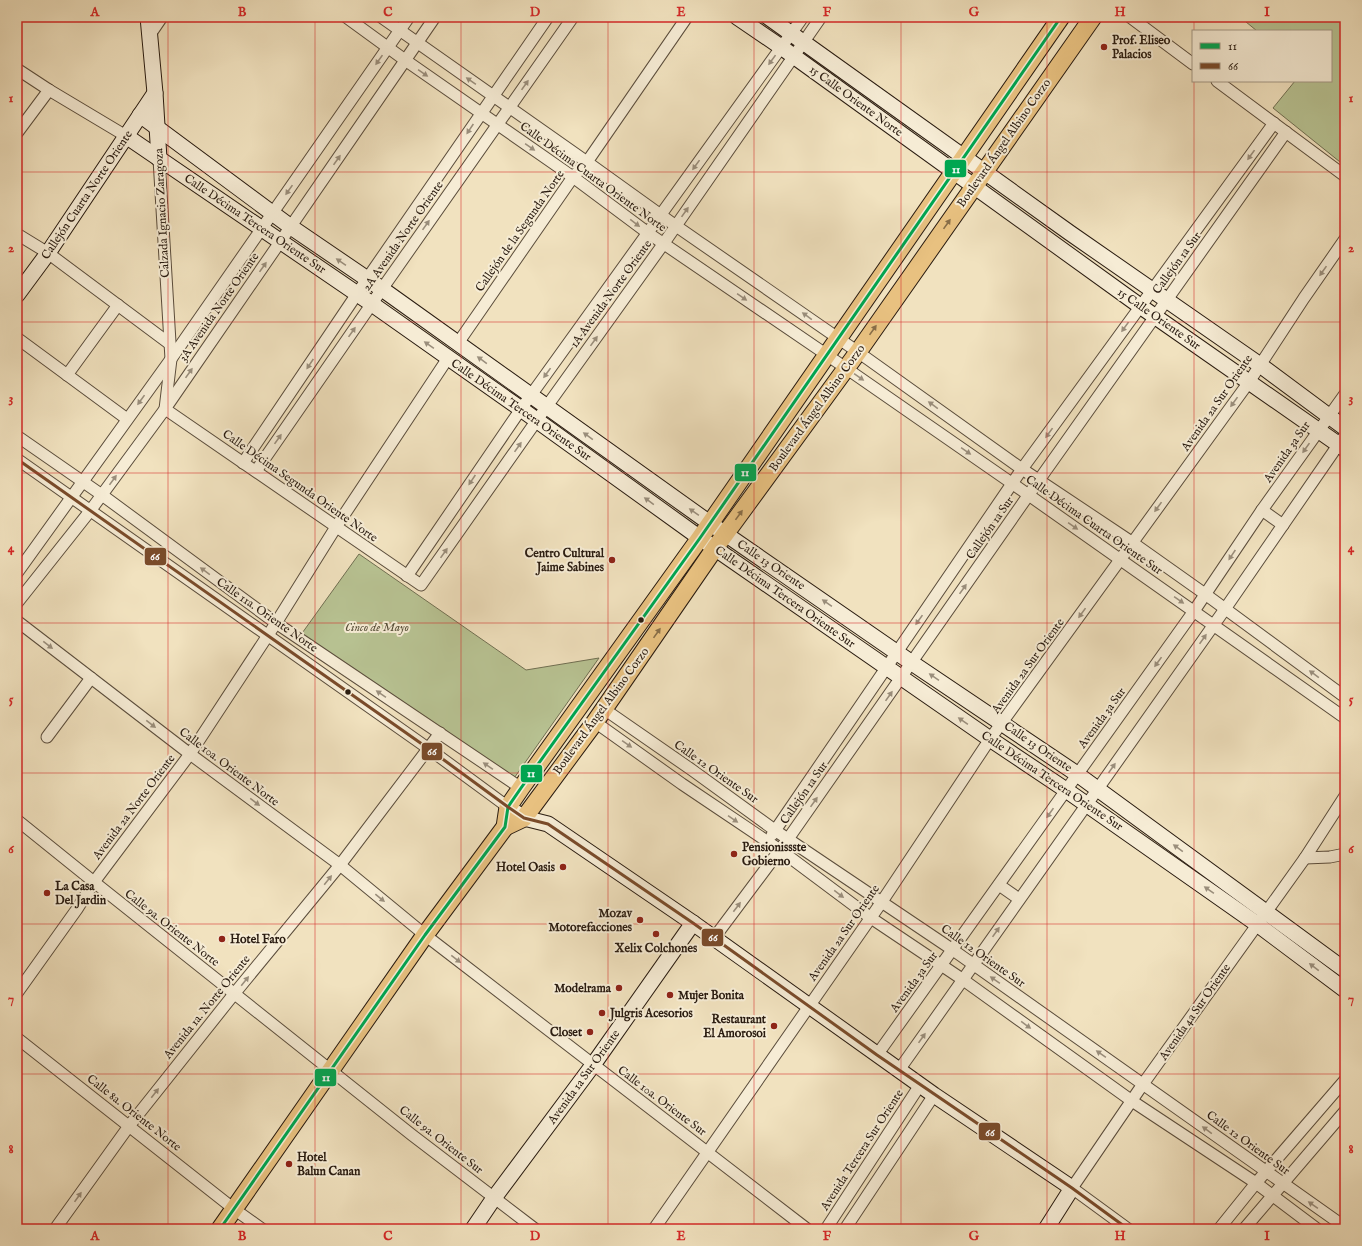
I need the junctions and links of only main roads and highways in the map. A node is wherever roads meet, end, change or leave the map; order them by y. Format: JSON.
{"nodes":[{"id":1,"x":1061,"y":17,"type":"edge"},
{"id":2,"x":1093,"y":17,"type":"edge"},
{"id":3,"x":505,"y":827,"type":"junction"},
{"id":4,"x":220,"y":1229,"type":"edge"}],
"edges":[{"from":1,"to":3,"type":"main road","name":"Boulevard Ángel Albino Corzo"},
{"from":3,"to":2,"type":"main road","name":"Boulevard Ángel Albino Corzo","one_way":true},
{"from":3,"to":4,"type":"main road"}]}
